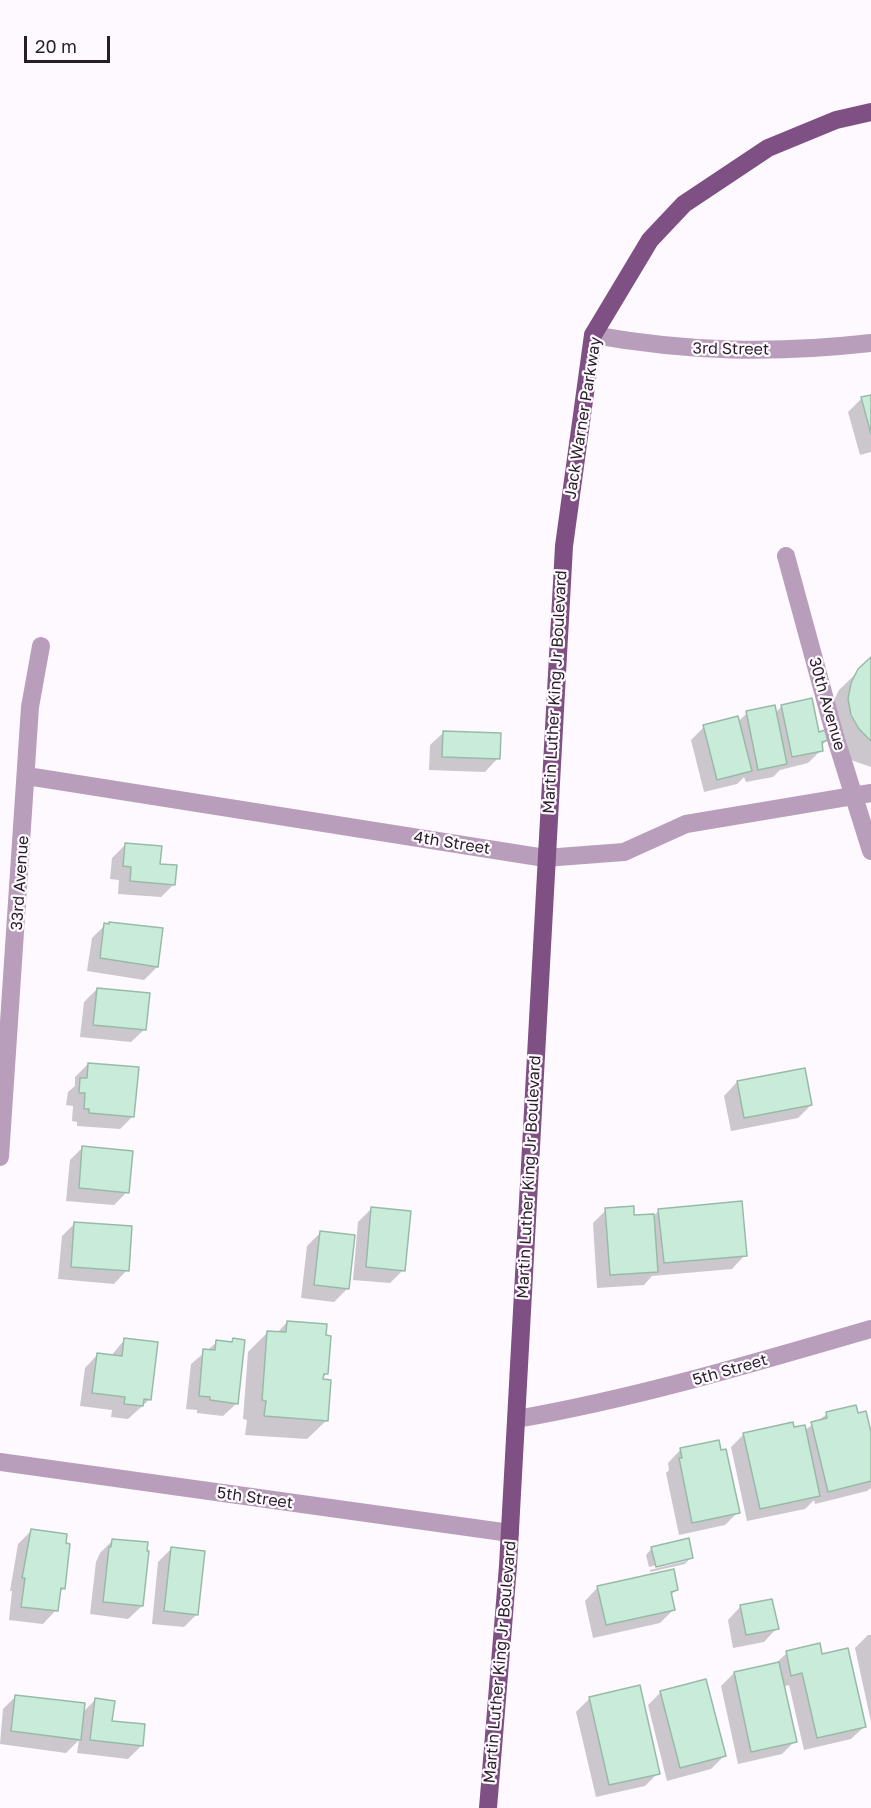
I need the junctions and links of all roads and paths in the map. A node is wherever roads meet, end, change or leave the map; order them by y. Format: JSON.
{"nodes":[{"id":1,"x":871,"y":112,"type":"edge"},
{"id":2,"x":592,"y":335,"type":"junction"},
{"id":3,"x":871,"y":343,"type":"edge"},
{"id":4,"x":564,"y":546,"type":"joint"},
{"id":5,"x":786,"y":556,"type":"dead end"},
{"id":6,"x":41,"y":646,"type":"dead end"},
{"id":7,"x":27,"y":776,"type":"junction"},
{"id":8,"x":863,"y":795,"type":"edge"},
{"id":9,"x":871,"y":851,"type":"edge"},
{"id":10,"x":545,"y":858,"type":"junction"},
{"id":11,"x":0,"y":1157,"type":"edge"},
{"id":12,"x":871,"y":1329,"type":"edge"},
{"id":13,"x":517,"y":1419,"type":"junction"},
{"id":14,"x":0,"y":1462,"type":"edge"},
{"id":15,"x":510,"y":1533,"type":"junction"},
{"id":16,"x":488,"y":1808,"type":"edge"}],
"edges":[{"from":1,"to":2,"type":"main road","name":"Jack Warner Parkway"},
{"from":2,"to":3,"type":"street","name":"3rd Street"},
{"from":2,"to":4,"type":"main road","name":"Jack Warner Parkway"},
{"from":4,"to":10,"type":"main road","name":"Martin Luther King Jr Boulevard"},
{"from":5,"to":8,"type":"street","name":"30th Avenue"},
{"from":6,"to":7,"type":"street","name":"33rd Avenue"},
{"from":7,"to":10,"type":"street","name":"4th Street"},
{"from":7,"to":11,"type":"street","name":"33rd Avenue"},
{"from":8,"to":9,"type":"street","name":"30th Avenue"},
{"from":8,"to":10,"type":"street","name":"4th Street"},
{"from":10,"to":13,"type":"main road","name":"Martin Luther King Jr Boulevard"},
{"from":12,"to":13,"type":"street","name":"5th Street"},
{"from":13,"to":15,"type":"main road","name":"Martin Luther King Jr Boulevard"},
{"from":14,"to":15,"type":"street","name":"5th Street"},
{"from":15,"to":16,"type":"main road","name":"Martin Luther King Jr Boulevard"}]}
